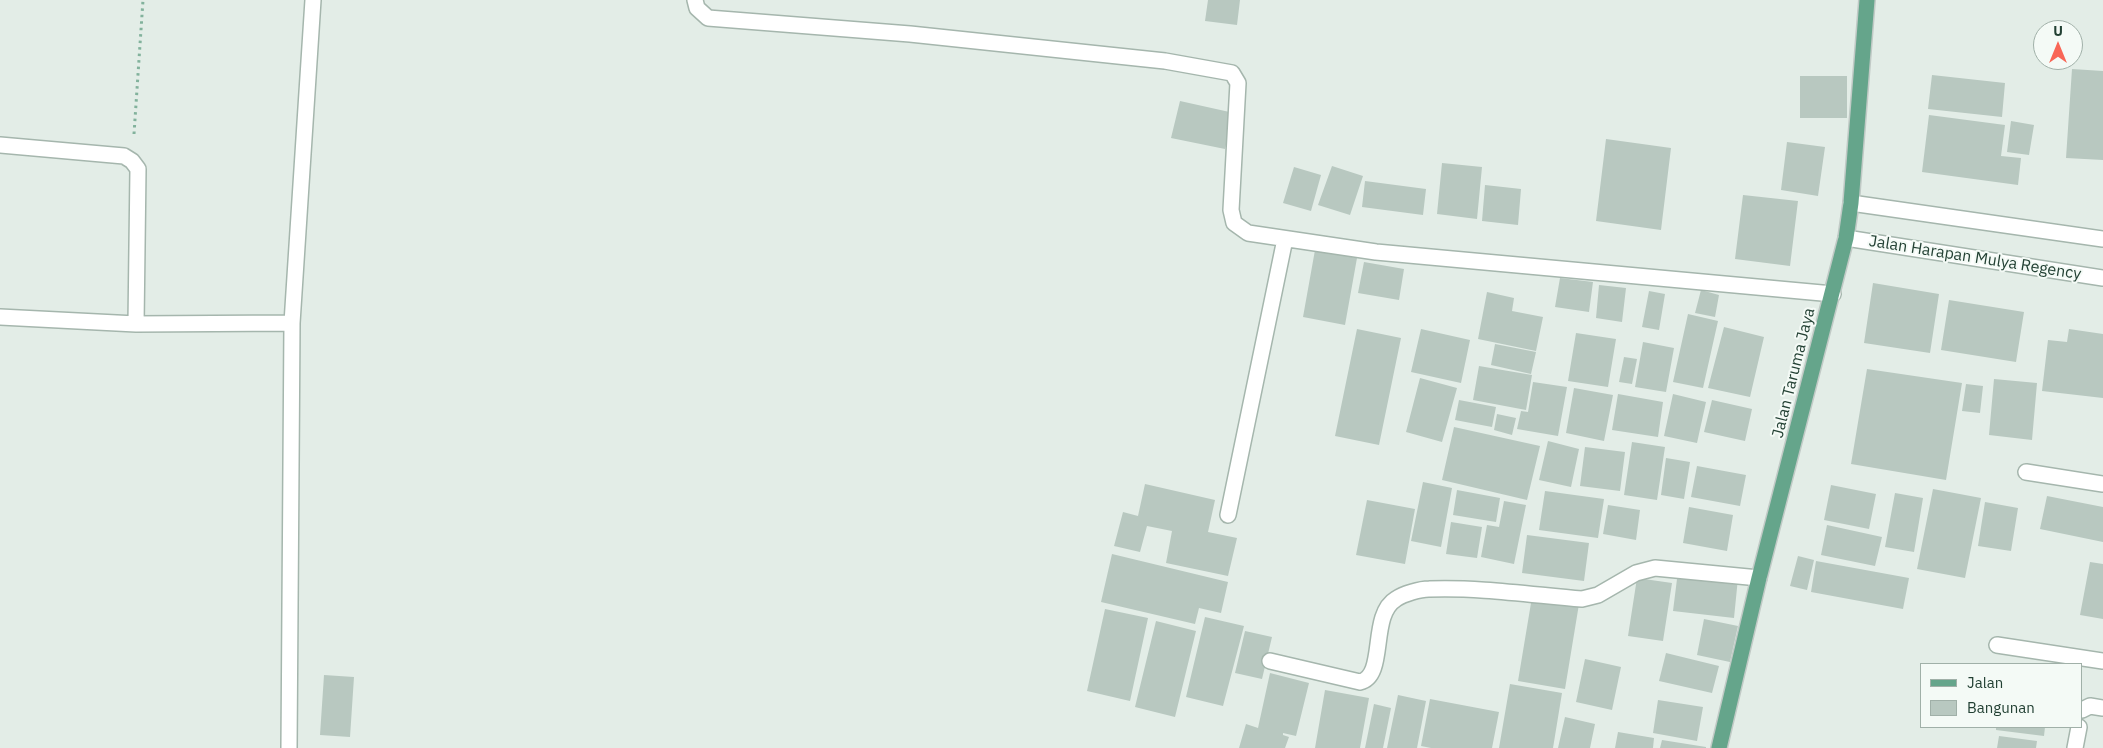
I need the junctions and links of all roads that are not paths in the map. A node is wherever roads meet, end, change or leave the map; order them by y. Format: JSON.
{"nodes":[{"id":1,"x":313,"y":0,"type":"edge"},
{"id":2,"x":694,"y":0,"type":"edge"},
{"id":3,"x":1867,"y":0,"type":"edge"},
{"id":4,"x":0,"y":145,"type":"edge"},
{"id":5,"x":1851,"y":204,"type":"junction"},
{"id":6,"x":1846,"y":238,"type":"junction"},
{"id":7,"x":1285,"y":239,"type":"junction"},
{"id":8,"x":2103,"y":239,"type":"edge"},
{"id":9,"x":2103,"y":278,"type":"edge"},
{"id":10,"x":1832,"y":294,"type":"junction"},
{"id":11,"x":0,"y":317,"type":"edge"},
{"id":12,"x":292,"y":323,"type":"junction"},
{"id":13,"x":136,"y":324,"type":"junction"},
{"id":14,"x":2026,"y":472,"type":"dead end"},
{"id":15,"x":2103,"y":484,"type":"edge"},
{"id":16,"x":1228,"y":514,"type":"dead end"},
{"id":17,"x":1759,"y":578,"type":"junction"},
{"id":18,"x":1997,"y":645,"type":"dead end"},
{"id":19,"x":1270,"y":661,"type":"dead end"},
{"id":20,"x":2103,"y":661,"type":"edge"},
{"id":21,"x":2079,"y":728,"type":"edge"},
{"id":22,"x":289,"y":748,"type":"edge"},
{"id":23,"x":1720,"y":748,"type":"edge"},
{"id":24,"x":2075,"y":748,"type":"edge"}],
"edges":[{"from":1,"to":12,"type":"street"},
{"from":2,"to":7,"type":"street"},
{"from":3,"to":5,"type":"main road","name":"Jalan Taruma Jaya"},
{"from":4,"to":13,"type":"street"},
{"from":5,"to":6,"type":"main road","name":"Jalan Taruma Jaya"},
{"from":5,"to":8,"type":"street"},
{"from":6,"to":9,"type":"street","name":"Jalan Harapan Mulya Regency"},
{"from":6,"to":10,"type":"main road","name":"Jalan Taruma Jaya"},
{"from":7,"to":10,"type":"street"},
{"from":7,"to":16,"type":"street"},
{"from":10,"to":17,"type":"main road","name":"Jalan Taruma Jaya"},
{"from":11,"to":13,"type":"street"},
{"from":12,"to":13,"type":"street"},
{"from":12,"to":22,"type":"street"},
{"from":14,"to":15,"type":"street"},
{"from":17,"to":19,"type":"street"},
{"from":17,"to":23,"type":"main road","name":"Jalan Taruma Jaya"},
{"from":18,"to":20,"type":"street"},
{"from":21,"to":24,"type":"street"}]}
